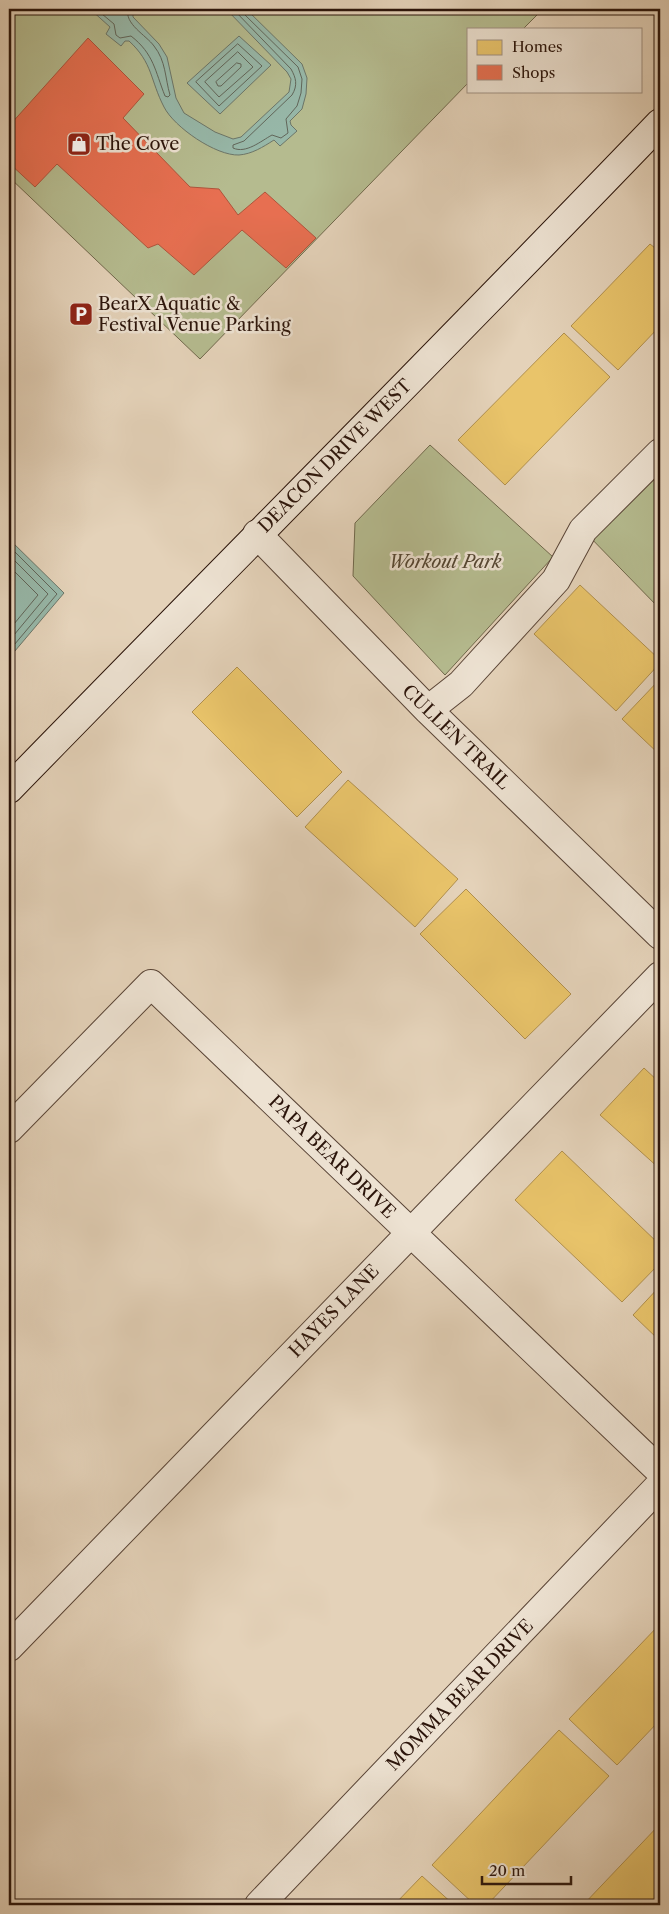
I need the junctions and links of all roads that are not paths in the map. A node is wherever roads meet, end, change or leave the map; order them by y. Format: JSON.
{"nodes":[{"id":1,"x":659,"y":127,"type":"edge"},
{"id":2,"x":660,"y":453,"type":"edge"},
{"id":3,"x":257,"y":534,"type":"junction"},
{"id":4,"x":428,"y":710,"type":"junction"},
{"id":5,"x":9,"y":789,"type":"edge"},
{"id":6,"x":660,"y":934,"type":"edge"},
{"id":7,"x":660,"y":976,"type":"edge"},
{"id":8,"x":9,"y":1129,"type":"edge"},
{"id":9,"x":411,"y":1232,"type":"junction"},
{"id":10,"x":660,"y":1471,"type":"edge"},
{"id":11,"x":660,"y":1485,"type":"edge"},
{"id":12,"x":9,"y":1647,"type":"edge"},
{"id":13,"x":259,"y":1905,"type":"edge"}],
"edges":[{"from":1,"to":3,"type":"street","name":"DEACON DRIVE WEST"},
{"from":2,"to":4,"type":"street"},
{"from":3,"to":4,"type":"street","name":"CULLEN TRAIL"},
{"from":3,"to":5,"type":"street","name":"DEACON DRIVE WEST"},
{"from":4,"to":6,"type":"street","name":"CULLEN TRAIL"},
{"from":7,"to":9,"type":"street","name":"HAYES LANE"},
{"from":8,"to":9,"type":"street","name":"PAPA BEAR DRIVE"},
{"from":9,"to":10,"type":"street","name":"PAPA BEAR DRIVE"},
{"from":9,"to":12,"type":"street","name":"HAYES LANE"},
{"from":11,"to":13,"type":"street","name":"MOMMA BEAR DRIVE"}]}
